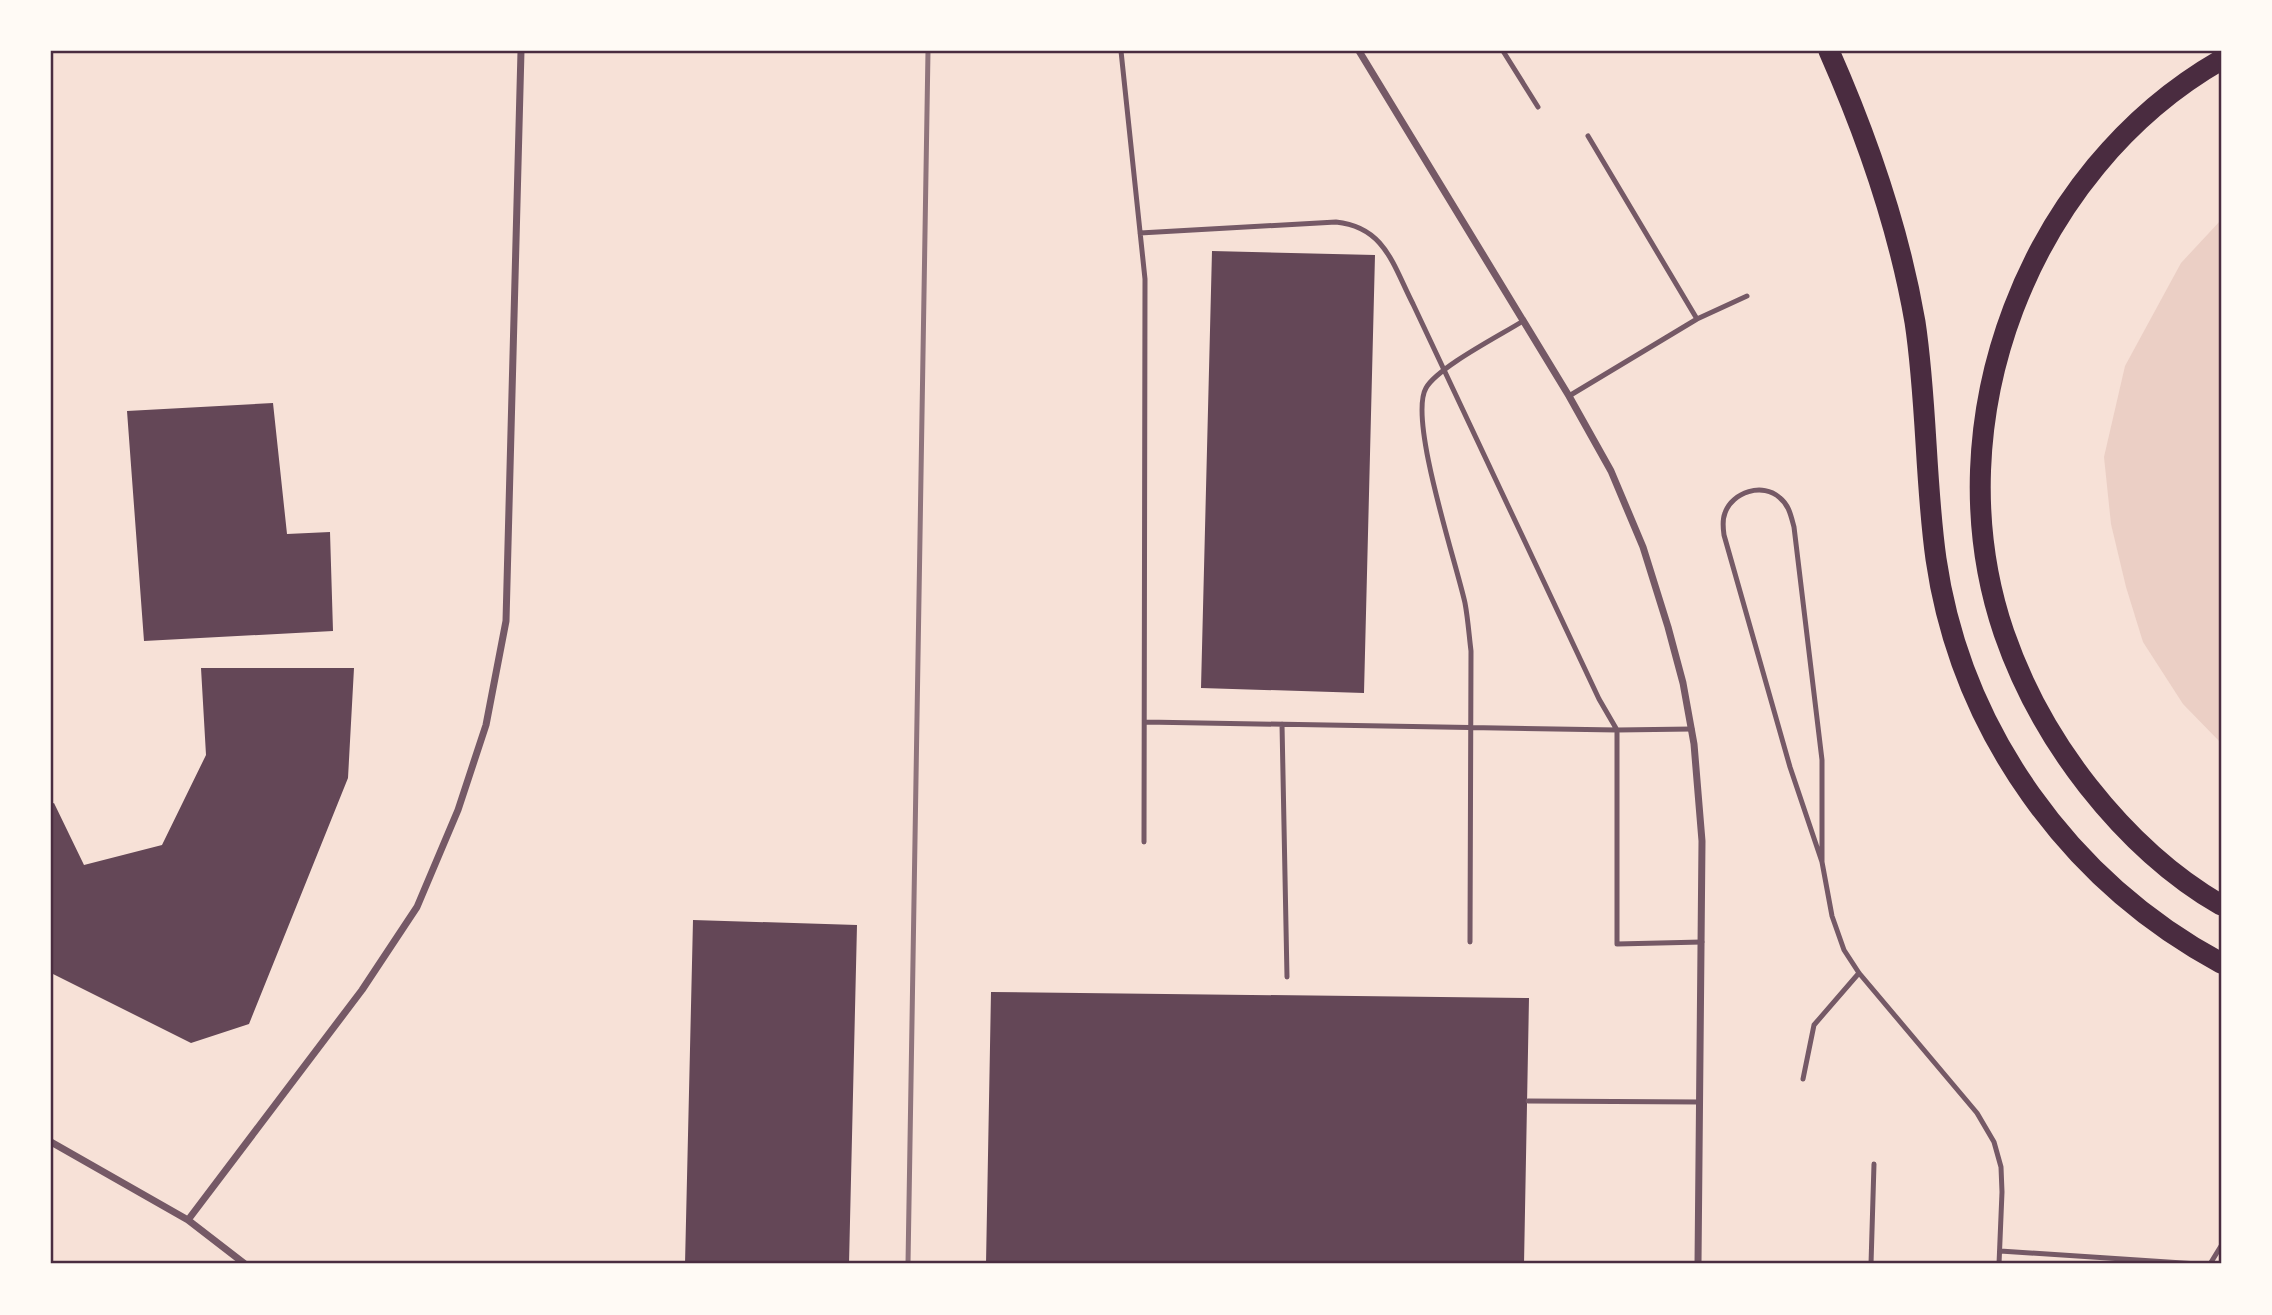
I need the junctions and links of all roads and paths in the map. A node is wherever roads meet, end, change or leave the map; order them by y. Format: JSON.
{"nodes":[{"id":1,"x":521,"y":51,"type":"edge"},
{"id":2,"x":1121,"y":51,"type":"edge"},
{"id":3,"x":1359,"y":51,"type":"edge"},
{"id":4,"x":1503,"y":51,"type":"edge"},
{"id":5,"x":1829,"y":51,"type":"edge"},
{"id":6,"x":2221,"y":60,"type":"edge"},
{"id":7,"x":1538,"y":107,"type":"dead end"},
{"id":8,"x":1588,"y":136,"type":"dead end"},
{"id":9,"x":1140,"y":233,"type":"junction"},
{"id":10,"x":1747,"y":296,"type":"dead end"},
{"id":11,"x":1697,"y":319,"type":"junction"},
{"id":12,"x":1523,"y":321,"type":"junction"},
{"id":13,"x":1445,"y":370,"type":"junction"},
{"id":14,"x":1569,"y":396,"type":"junction"},
{"id":15,"x":1145,"y":722,"type":"junction"},
{"id":16,"x":1282,"y":724,"type":"junction"},
{"id":17,"x":1472,"y":728,"type":"junction"},
{"id":18,"x":1692,"y":729,"type":"junction"},
{"id":19,"x":1616,"y":730,"type":"junction"},
{"id":20,"x":1144,"y":842,"type":"dead end"},
{"id":21,"x":1822,"y":862,"type":"junction"},
{"id":22,"x":2221,"y":905,"type":"edge"},
{"id":23,"x":1470,"y":942,"type":"dead end"},
{"id":24,"x":1703,"y":942,"type":"junction"},
{"id":25,"x":2221,"y":963,"type":"edge"},
{"id":26,"x":1859,"y":973,"type":"junction"},
{"id":27,"x":1287,"y":976,"type":"dead end"},
{"id":28,"x":1803,"y":1079,"type":"dead end"},
{"id":29,"x":1528,"y":1101,"type":"dead end"},
{"id":30,"x":1700,"y":1102,"type":"junction"},
{"id":31,"x":51,"y":1142,"type":"edge"},
{"id":32,"x":1874,"y":1164,"type":"dead end"},
{"id":33,"x":188,"y":1220,"type":"junction"},
{"id":34,"x":2221,"y":1245,"type":"edge"},
{"id":35,"x":2000,"y":1251,"type":"junction"},
{"id":36,"x":245,"y":1264,"type":"edge"},
{"id":37,"x":1698,"y":1264,"type":"edge"},
{"id":38,"x":1871,"y":1264,"type":"edge"},
{"id":39,"x":1999,"y":1264,"type":"edge"},
{"id":40,"x":2198,"y":1264,"type":"edge"},
{"id":41,"x":2210,"y":1264,"type":"edge"}],
"edges":[{"from":1,"to":33,"type":"street"},
{"from":2,"to":9,"type":"lane"},
{"from":3,"to":12,"type":"street"},
{"from":4,"to":7,"type":"lane"},
{"from":5,"to":25,"type":"highway"},
{"from":6,"to":22,"type":"highway"},
{"from":8,"to":11,"type":"lane"},
{"from":9,"to":13,"type":"lane"},
{"from":9,"to":15,"type":"lane"},
{"from":10,"to":11,"type":"lane"},
{"from":11,"to":14,"type":"lane"},
{"from":12,"to":13,"type":"lane"},
{"from":12,"to":14,"type":"street"},
{"from":13,"to":17,"type":"lane"},
{"from":13,"to":19,"type":"lane"},
{"from":14,"to":18,"type":"street"},
{"from":15,"to":16,"type":"lane"},
{"from":15,"to":20,"type":"lane"},
{"from":16,"to":17,"type":"lane"},
{"from":16,"to":27,"type":"lane"},
{"from":17,"to":19,"type":"lane"},
{"from":17,"to":23,"type":"lane"},
{"from":18,"to":19,"type":"lane"},
{"from":18,"to":24,"type":"street"},
{"from":19,"to":24,"type":"lane"},
{"from":21,"to":21,"type":"lane"},
{"from":21,"to":26,"type":"lane"},
{"from":24,"to":30,"type":"street"},
{"from":26,"to":28,"type":"lane"},
{"from":26,"to":35,"type":"lane"},
{"from":29,"to":30,"type":"lane"},
{"from":30,"to":37,"type":"street"},
{"from":31,"to":33,"type":"street"},
{"from":32,"to":38,"type":"lane"},
{"from":33,"to":36,"type":"street"},
{"from":34,"to":41,"type":"lane"},
{"from":35,"to":39,"type":"lane"},
{"from":35,"to":40,"type":"lane"}]}
